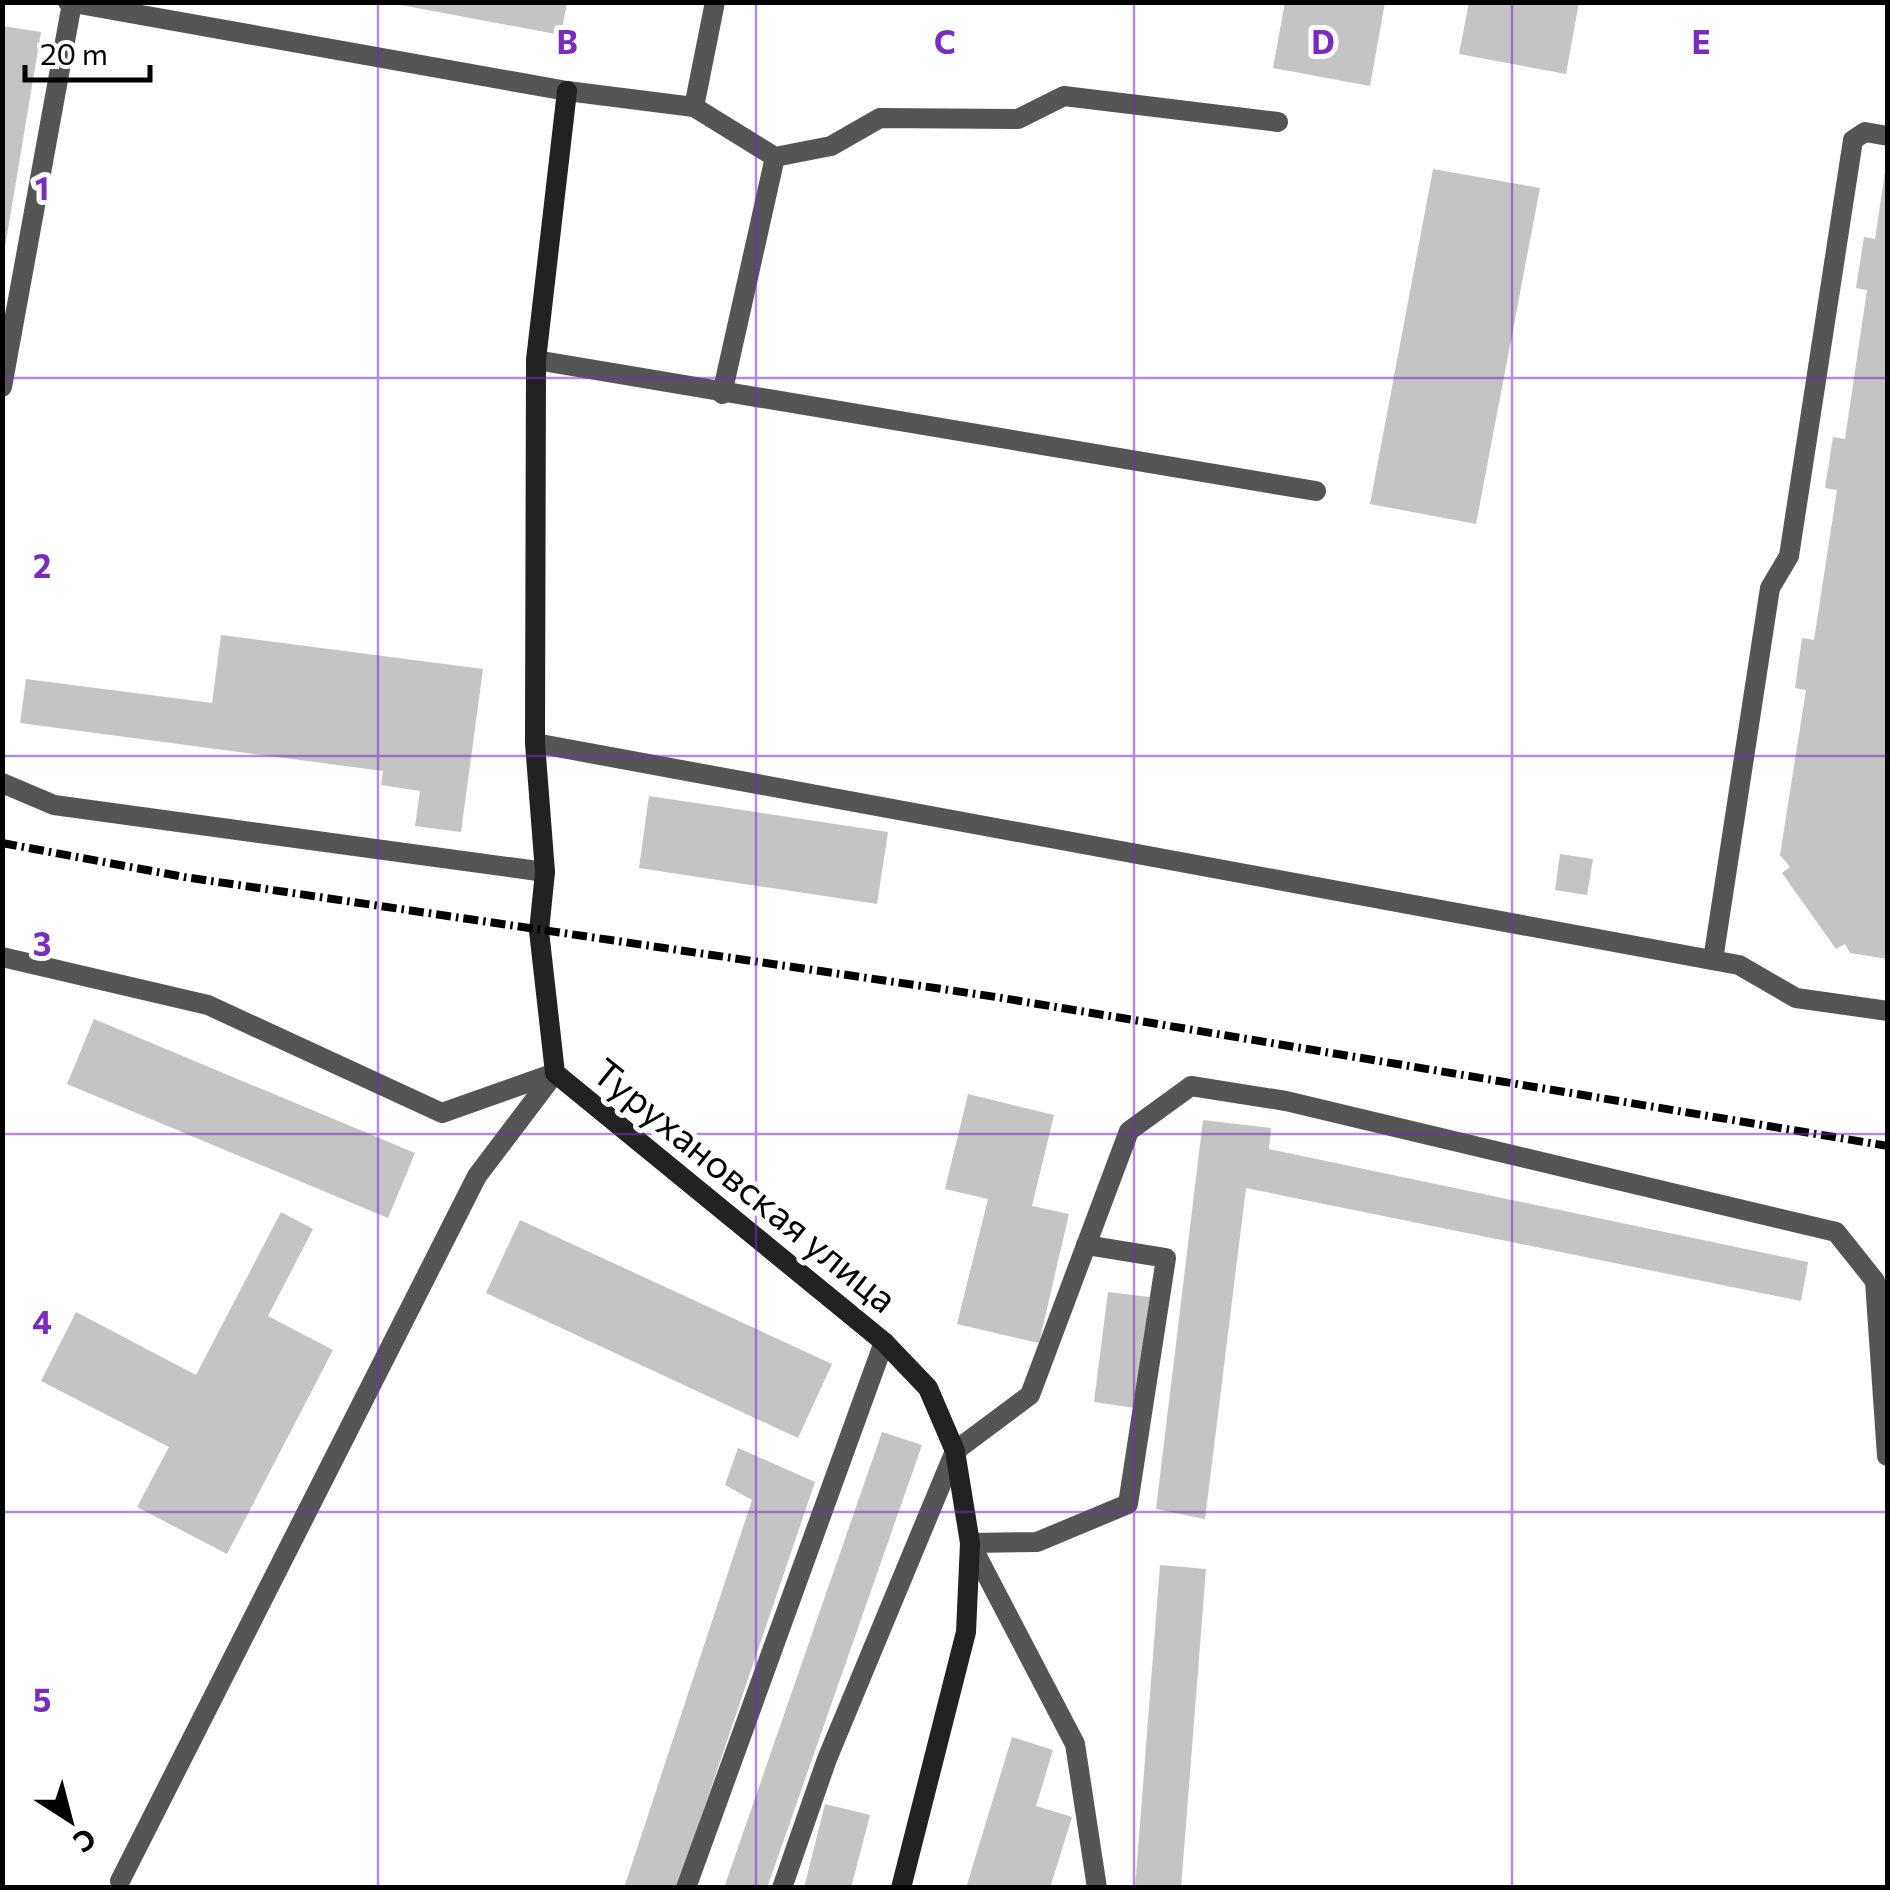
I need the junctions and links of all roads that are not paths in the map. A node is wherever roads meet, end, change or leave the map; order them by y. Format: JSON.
{"nodes":[{"id":1,"x":715,"y":2,"type":"edge"},
{"id":2,"x":70,"y":3,"type":"edge"},
{"id":3,"x":566,"y":91,"type":"junction"},
{"id":4,"x":694,"y":108,"type":"junction"},
{"id":5,"x":1278,"y":122,"type":"dead end"},
{"id":6,"x":1888,"y":136,"type":"edge"},
{"id":7,"x":775,"y":157,"type":"junction"},
{"id":8,"x":536,"y":360,"type":"junction"},
{"id":9,"x":2,"y":387,"type":"edge"},
{"id":10,"x":722,"y":394,"type":"junction"},
{"id":11,"x":1316,"y":491,"type":"dead end"},
{"id":12,"x":535,"y":743,"type":"junction"},
{"id":13,"x":2,"y":783,"type":"edge"},
{"id":14,"x":545,"y":872,"type":"junction"},
{"id":15,"x":2,"y":957,"type":"edge"},
{"id":16,"x":1714,"y":960,"type":"junction"},
{"id":17,"x":1888,"y":1011,"type":"edge"},
{"id":18,"x":555,"y":1073,"type":"junction"},
{"id":19,"x":1086,"y":1245,"type":"junction"},
{"id":20,"x":884,"y":1342,"type":"junction"},
{"id":21,"x":955,"y":1451,"type":"junction"},
{"id":22,"x":1887,"y":1456,"type":"edge"},
{"id":23,"x":970,"y":1543,"type":"junction"},
{"id":24,"x":120,"y":1880,"type":"dead end"},
{"id":25,"x":686,"y":1888,"type":"edge"},
{"id":26,"x":782,"y":1888,"type":"edge"},
{"id":27,"x":901,"y":1888,"type":"edge"},
{"id":28,"x":1097,"y":1888,"type":"edge"}],
"edges":[{"from":1,"to":4,"type":"street"},
{"from":2,"to":3,"type":"street"},
{"from":2,"to":9,"type":"street"},
{"from":3,"to":4,"type":"street"},
{"from":3,"to":8,"type":"street","name":"Турухановская улица"},
{"from":4,"to":7,"type":"street"},
{"from":5,"to":7,"type":"street"},
{"from":6,"to":16,"type":"street"},
{"from":7,"to":10,"type":"street"},
{"from":8,"to":10,"type":"street"},
{"from":8,"to":12,"type":"street","name":"Турухановская улица"},
{"from":10,"to":11,"type":"street"},
{"from":12,"to":14,"type":"street","name":"Турухановская улица"},
{"from":12,"to":16,"type":"street"},
{"from":13,"to":14,"type":"street"},
{"from":14,"to":18,"type":"street","name":"Турухановская улица"},
{"from":15,"to":18,"type":"street"},
{"from":16,"to":17,"type":"street"},
{"from":18,"to":20,"type":"street","name":"Турухановская улица"},
{"from":18,"to":24,"type":"street"},
{"from":19,"to":21,"type":"street"},
{"from":19,"to":22,"type":"street"},
{"from":19,"to":23,"type":"street"},
{"from":20,"to":21,"type":"street","name":"Турухановская улица"},
{"from":20,"to":25,"type":"street"},
{"from":21,"to":23,"type":"street","name":"Турухановская улица"},
{"from":21,"to":26,"type":"street"},
{"from":23,"to":27,"type":"street","name":"Турухановская улица"},
{"from":23,"to":28,"type":"street"}]}
